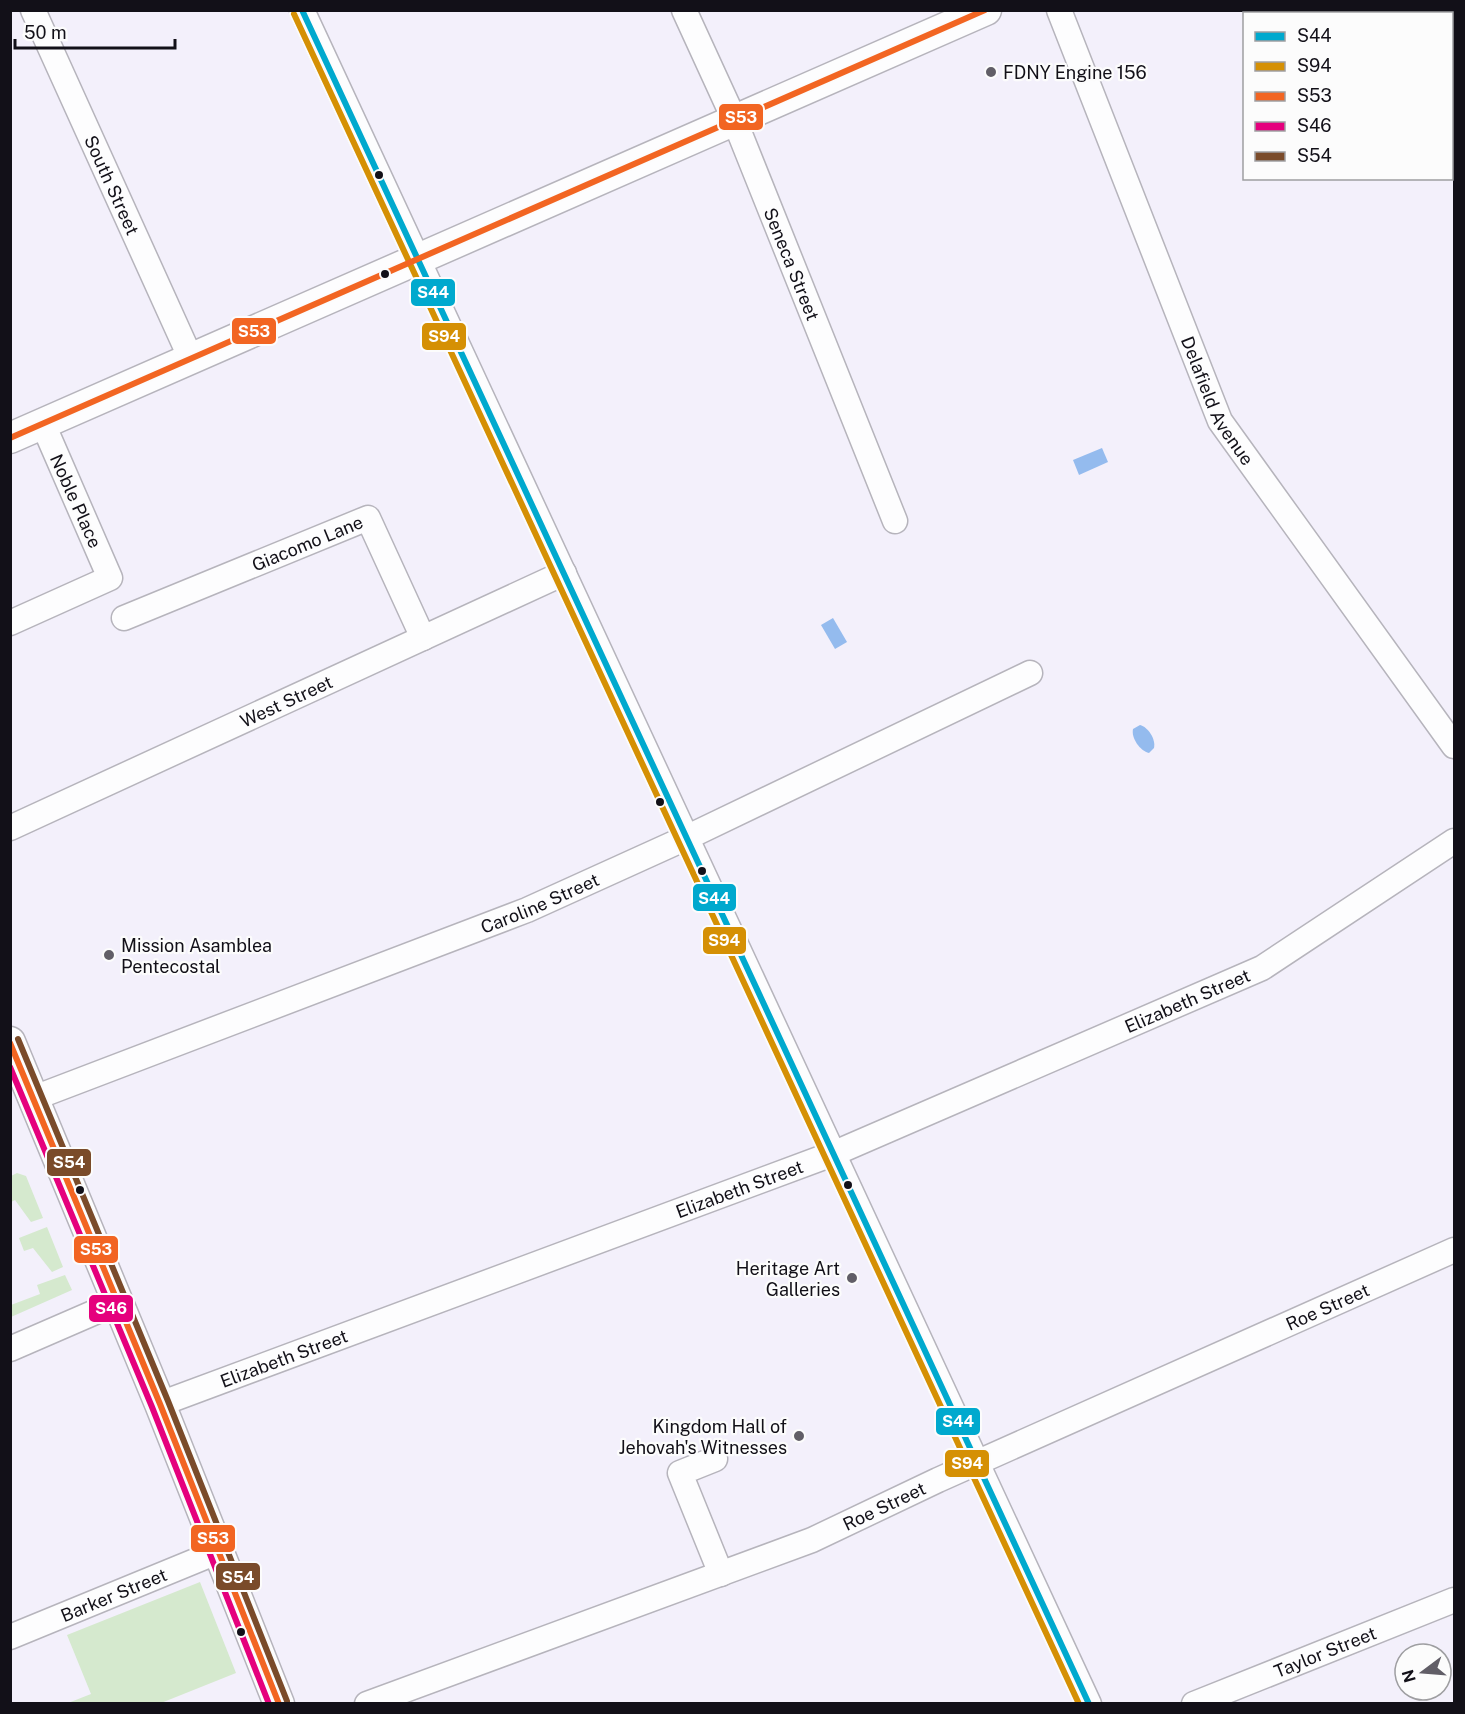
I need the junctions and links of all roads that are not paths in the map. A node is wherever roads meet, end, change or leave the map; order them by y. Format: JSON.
{"nodes":[{"id":1,"x":33,"y":10,"type":"edge"},
{"id":2,"x":302,"y":10,"type":"edge"},
{"id":3,"x":684,"y":10,"type":"edge"},
{"id":4,"x":986,"y":10,"type":"edge"},
{"id":5,"x":1059,"y":10,"type":"edge"},
{"id":6,"x":734,"y":119,"type":"junction"},
{"id":7,"x":417,"y":258,"type":"junction"},
{"id":8,"x":191,"y":359,"type":"junction"},
{"id":9,"x":43,"y":424,"type":"junction"},
{"id":10,"x":10,"y":438,"type":"edge"},
{"id":11,"x":895,"y":521,"type":"dead end"},
{"id":12,"x":564,"y":573,"type":"junction"},
{"id":13,"x":124,"y":618,"type":"dead end"},
{"id":14,"x":10,"y":623,"type":"edge"},
{"id":15,"x":423,"y":638,"type":"junction"},
{"id":16,"x":1030,"y":673,"type":"dead end"},
{"id":17,"x":1455,"y":746,"type":"edge"},
{"id":18,"x":10,"y":828,"type":"edge"},
{"id":19,"x":688,"y":837,"type":"junction"},
{"id":20,"x":1455,"y":841,"type":"edge"},
{"id":21,"x":10,"y":1042,"type":"edge"},
{"id":22,"x":34,"y":1098,"type":"junction"},
{"id":23,"x":835,"y":1152,"type":"junction"},
{"id":24,"x":1455,"y":1250,"type":"edge"},
{"id":25,"x":116,"y":1303,"type":"junction"},
{"id":26,"x":10,"y":1349,"type":"edge"},
{"id":27,"x":160,"y":1404,"type":"junction"},
{"id":28,"x":715,"y":1459,"type":"dead end"},
{"id":29,"x":979,"y":1463,"type":"junction"},
{"id":30,"x":217,"y":1552,"type":"junction"},
{"id":31,"x":721,"y":1574,"type":"junction"},
{"id":32,"x":1455,"y":1600,"type":"edge"},
{"id":33,"x":10,"y":1636,"type":"edge"},
{"id":34,"x":279,"y":1704,"type":"edge"},
{"id":35,"x":367,"y":1704,"type":"edge"},
{"id":36,"x":1089,"y":1704,"type":"edge"},
{"id":37,"x":1194,"y":1704,"type":"edge"}],
"edges":[{"from":1,"to":8,"type":"street","name":"South Street"},
{"from":2,"to":7,"type":"street"},
{"from":3,"to":6,"type":"street","name":"Seneca Street"},
{"from":4,"to":6,"type":"street"},
{"from":5,"to":17,"type":"street","name":"Delafield Avenue"},
{"from":6,"to":7,"type":"street"},
{"from":6,"to":11,"type":"street","name":"Seneca Street"},
{"from":7,"to":8,"type":"street"},
{"from":7,"to":12,"type":"street"},
{"from":8,"to":9,"type":"street"},
{"from":9,"to":10,"type":"street"},
{"from":9,"to":14,"type":"street","name":"Noble Place"},
{"from":12,"to":15,"type":"street","name":"West Street"},
{"from":12,"to":19,"type":"street"},
{"from":13,"to":15,"type":"street","name":"Giacomo Lane"},
{"from":15,"to":18,"type":"street","name":"West Street"},
{"from":16,"to":19,"type":"street","name":"Caroline Street"},
{"from":19,"to":22,"type":"street","name":"Caroline Street"},
{"from":19,"to":23,"type":"street"},
{"from":20,"to":23,"type":"street","name":"Elizabeth Street"},
{"from":21,"to":22,"type":"street"},
{"from":22,"to":25,"type":"street"},
{"from":23,"to":27,"type":"street","name":"Elizabeth Street"},
{"from":23,"to":29,"type":"street"},
{"from":24,"to":29,"type":"street","name":"Roe Street"},
{"from":25,"to":26,"type":"street"},
{"from":25,"to":27,"type":"street"},
{"from":27,"to":30,"type":"street"},
{"from":28,"to":31,"type":"street"},
{"from":29,"to":31,"type":"street","name":"Roe Street"},
{"from":29,"to":36,"type":"street"},
{"from":30,"to":33,"type":"street","name":"Barker Street"},
{"from":30,"to":34,"type":"street"},
{"from":31,"to":35,"type":"street","name":"Roe Street"},
{"from":32,"to":37,"type":"street","name":"Taylor Street"}]}
